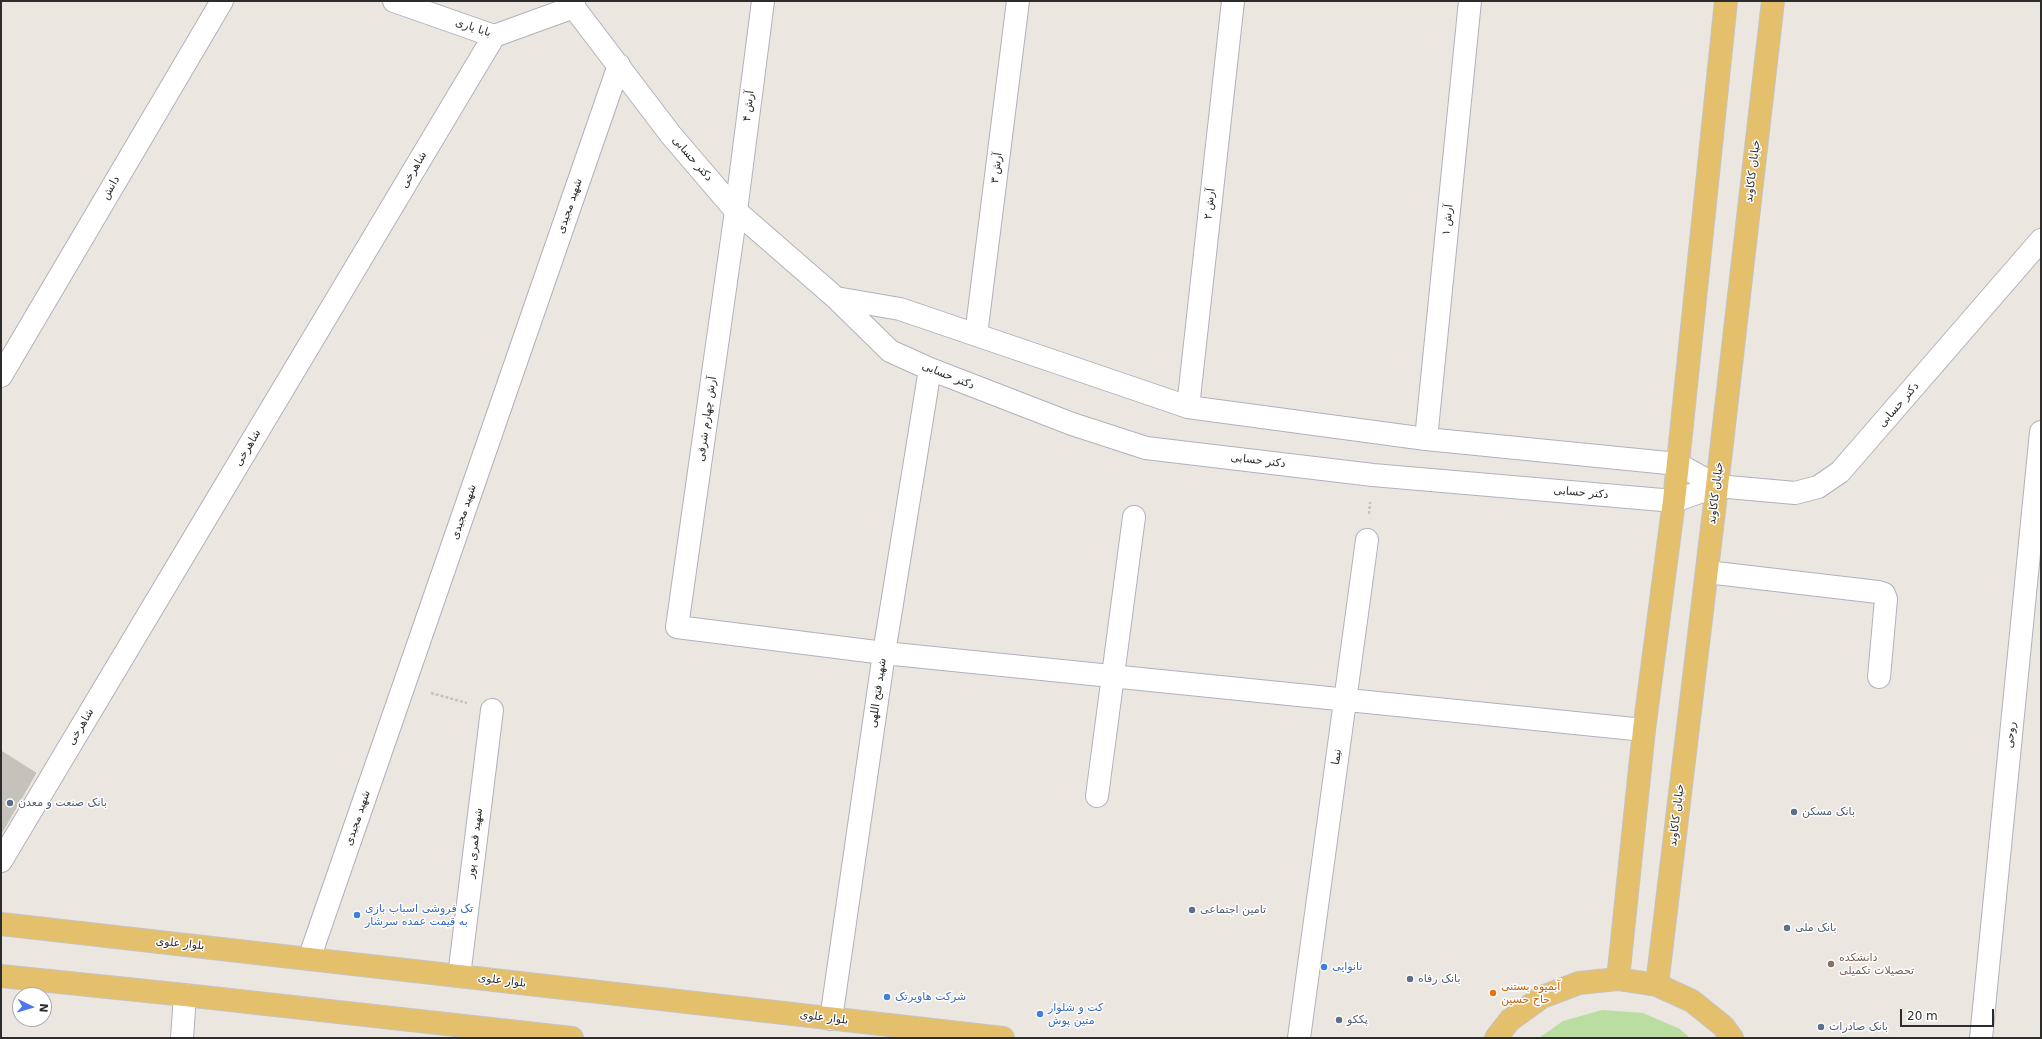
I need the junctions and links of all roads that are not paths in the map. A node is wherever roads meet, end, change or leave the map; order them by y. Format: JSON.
{"nodes":[{"id":1,"x":222,"y":1,"type":"edge"},
{"id":2,"x":394,"y":1,"type":"edge"},
{"id":3,"x":763,"y":1,"type":"edge"},
{"id":4,"x":1018,"y":1,"type":"edge"},
{"id":5,"x":1233,"y":1,"type":"edge"},
{"id":6,"x":1470,"y":1,"type":"edge"},
{"id":7,"x":1726,"y":1,"type":"edge"},
{"id":8,"x":1773,"y":1,"type":"edge"},
{"id":9,"x":573,"y":3,"type":"edge"},
{"id":10,"x":494,"y":36,"type":"junction"},
{"id":11,"x":619,"y":65,"type":"junction"},
{"id":12,"x":736,"y":211,"type":"junction"},
{"id":13,"x":2041,"y":240,"type":"edge"},
{"id":14,"x":836,"y":298,"type":"junction"},
{"id":15,"x":976,"y":335,"type":"junction"},
{"id":16,"x":930,"y":369,"type":"junction"},
{"id":17,"x":1,"y":376,"type":"edge"},
{"id":18,"x":1188,"y":408,"type":"junction"},
{"id":19,"x":2041,"y":432,"type":"edge"},
{"id":20,"x":1426,"y":439,"type":"junction"},
{"id":21,"x":1678,"y":464,"type":"junction"},
{"id":22,"x":1717,"y":486,"type":"junction"},
{"id":23,"x":1674,"y":501,"type":"junction"},
{"id":24,"x":1134,"y":517,"type":"dead end"},
{"id":25,"x":1367,"y":540,"type":"road end"},
{"id":26,"x":1707,"y":572,"type":"junction"},
{"id":27,"x":884,"y":653,"type":"junction"},
{"id":28,"x":1112,"y":676,"type":"junction"},
{"id":29,"x":1879,"y":677,"type":"dead end"},
{"id":30,"x":1345,"y":699,"type":"junction"},
{"id":31,"x":492,"y":710,"type":"road end"},
{"id":32,"x":1644,"y":730,"type":"junction"},
{"id":33,"x":1097,"y":796,"type":"dead end"},
{"id":34,"x":1,"y":861,"type":"edge"},
{"id":35,"x":1,"y":924,"type":"edge"},
{"id":36,"x":309,"y":959,"type":"junction"},
{"id":37,"x":1,"y":976,"type":"edge"},
{"id":38,"x":459,"y":976,"type":"junction"},
{"id":39,"x":1618,"y":979,"type":"junction"},
{"id":40,"x":1657,"y":985,"type":"junction"},
{"id":41,"x":185,"y":995,"type":"junction"},
{"id":42,"x":832,"y":1018,"type":"junction"},
{"id":43,"x":465,"y":1032,"type":"edge"},
{"id":44,"x":182,"y":1038,"type":"edge"},
{"id":45,"x":572,"y":1038,"type":"edge"},
{"id":46,"x":1003,"y":1038,"type":"edge"},
{"id":47,"x":1299,"y":1038,"type":"edge"},
{"id":48,"x":1496,"y":1038,"type":"edge"},
{"id":49,"x":1732,"y":1038,"type":"edge"},
{"id":50,"x":1981,"y":1038,"type":"edge"}],
"edges":[{"from":1,"to":17,"type":"street","name":"دانش"},
{"from":2,"to":10,"type":"street","name":"بابا یاری"},
{"from":3,"to":12,"type":"street","name":"آرش ۴"},
{"from":4,"to":15,"type":"street","name":"آرش ۳"},
{"from":5,"to":18,"type":"street","name":"آرش ۲"},
{"from":6,"to":20,"type":"street","name":"آرش ۱"},
{"from":7,"to":21,"type":"main road"},
{"from":8,"to":22,"type":"main road","name":"خیابان کاکاوند"},
{"from":9,"to":10,"type":"street","name":"بابا یاری"},
{"from":9,"to":11,"type":"street","name":"دکتر حسابی"},
{"from":10,"to":34,"type":"street","name":"شاهرخی"},
{"from":11,"to":12,"type":"street","name":"دکتر حسابی"},
{"from":11,"to":36,"type":"street","name":"شهید مجیدی"},
{"from":12,"to":14,"type":"street","name":"دکتر حسابی"},
{"from":12,"to":27,"type":"street","name":"آرش چهارم شرقی"},
{"from":13,"to":22,"type":"street","name":"دکتر حسابی"},
{"from":14,"to":15,"type":"street","name":"دکتر حسابی"},
{"from":14,"to":16,"type":"street","name":"دکتر حسابی"},
{"from":15,"to":18,"type":"street","name":"دکتر حسابی"},
{"from":16,"to":23,"type":"street","name":"دکتر حسابی"},
{"from":16,"to":27,"type":"street","name":"شهید فتح اللهی"},
{"from":18,"to":20,"type":"street","name":"دکتر حسابی"},
{"from":19,"to":50,"type":"street","name":"روحی"},
{"from":20,"to":21,"type":"street","name":"دکتر حسابی"},
{"from":21,"to":22,"type":"street","name":"دکتر حسابی"},
{"from":21,"to":23,"type":"main road"},
{"from":22,"to":23,"type":"street","name":"دکتر حسابی"},
{"from":22,"to":26,"type":"main road","name":"خیابان کاکاوند"},
{"from":23,"to":32,"type":"main road"},
{"from":24,"to":28,"type":"street"},
{"from":25,"to":30,"type":"street","name":"نیما"},
{"from":26,"to":29,"type":"street"},
{"from":26,"to":40,"type":"main road","name":"خیابان کاکاوند"},
{"from":27,"to":28,"type":"street"},
{"from":27,"to":42,"type":"street","name":"شهید فتح اللهی"},
{"from":28,"to":30,"type":"street"},
{"from":28,"to":33,"type":"street"},
{"from":30,"to":32,"type":"street"},
{"from":30,"to":47,"type":"street","name":"نیما"},
{"from":31,"to":38,"type":"street","name":"شهید قمری پور"},
{"from":32,"to":39,"type":"main road"},
{"from":35,"to":36,"type":"main road","name":"بلوار علوی"},
{"from":36,"to":38,"type":"main road","name":"بلوار علوی"},
{"from":37,"to":41,"type":"main road"},
{"from":38,"to":42,"type":"main road","name":"بلوار علوی"},
{"from":39,"to":40,"type":"main road"},
{"from":39,"to":48,"type":"main road"},
{"from":40,"to":49,"type":"main road"},
{"from":41,"to":43,"type":"main road"},
{"from":41,"to":44,"type":"street"},
{"from":42,"to":46,"type":"main road","name":"بلوار علوی"},
{"from":43,"to":45,"type":"main road"}]}
